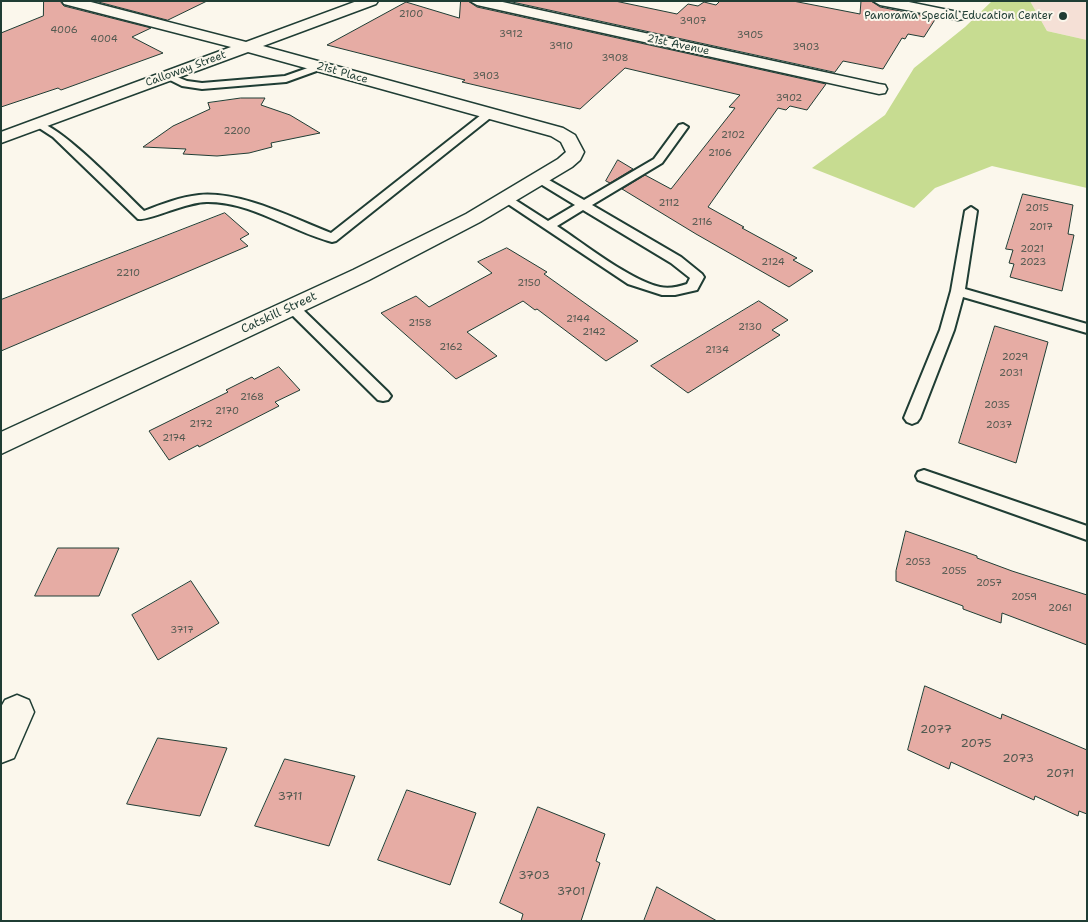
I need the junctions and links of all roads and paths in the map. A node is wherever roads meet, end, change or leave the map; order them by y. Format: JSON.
{"nodes":[{"id":1,"x":69,"y":1,"type":"edge"},
{"id":2,"x":371,"y":1,"type":"edge"},
{"id":3,"x":477,"y":1,"type":"edge"},
{"id":4,"x":880,"y":1,"type":"edge"},
{"id":5,"x":958,"y":16,"type":"dead end"},
{"id":6,"x":248,"y":47,"type":"junction"},
{"id":7,"x":319,"y":67,"type":"junction"},
{"id":8,"x":167,"y":76,"type":"junction"},
{"id":9,"x":879,"y":88,"type":"dead end"},
{"id":10,"x":490,"y":113,"type":"junction"},
{"id":11,"x":38,"y":124,"type":"junction"},
{"id":12,"x":683,"y":127,"type":"dead end"},
{"id":13,"x":1,"y":138,"type":"edge"},
{"id":14,"x":545,"y":174,"type":"junction"},
{"id":15,"x":505,"y":198,"type":"junction"},
{"id":16,"x":584,"y":205,"type":"junction"},
{"id":17,"x":971,"y":212,"type":"dead end"},
{"id":18,"x":548,"y":226,"type":"junction"},
{"id":19,"x":958,"y":291,"type":"junction"},
{"id":20,"x":292,"y":307,"type":"junction"},
{"id":21,"x":1087,"y":329,"type":"edge"},
{"id":22,"x":383,"y":396,"type":"dead end"},
{"id":23,"x":912,"y":418,"type":"dead end"},
{"id":24,"x":1,"y":444,"type":"edge"},
{"id":25,"x":924,"y":476,"type":"dead end"},
{"id":26,"x":1087,"y":533,"type":"edge"},
{"id":27,"x":17,"y":712,"type":"dead end"},
{"id":28,"x":1,"y":746,"type":"edge"}],
"edges":[{"from":1,"to":6,"type":"street","name":"21st Place"},
{"from":2,"to":6,"type":"street","name":"Calloway Street"},
{"from":3,"to":9,"type":"street","name":"21st Avenue"},
{"from":4,"to":5,"type":"street"},
{"from":6,"to":7,"type":"street","name":"21st Place"},
{"from":6,"to":8,"type":"street","name":"Calloway Street"},
{"from":7,"to":8,"type":"lane"},
{"from":7,"to":10,"type":"street","name":"21st Place"},
{"from":8,"to":11,"type":"street","name":"Calloway Street"},
{"from":10,"to":11,"type":"lane"},
{"from":10,"to":14,"type":"street","name":"21st Place"},
{"from":11,"to":13,"type":"street","name":"Calloway Street"},
{"from":12,"to":16,"type":"lane"},
{"from":14,"to":15,"type":"street","name":"Catskill Street"},
{"from":14,"to":16,"type":"lane"},
{"from":15,"to":18,"type":"lane"},
{"from":15,"to":20,"type":"street","name":"Catskill Street"},
{"from":16,"to":18,"type":"lane"},
{"from":16,"to":18,"type":"lane"},
{"from":17,"to":19,"type":"lane"},
{"from":19,"to":21,"type":"lane"},
{"from":19,"to":23,"type":"lane"},
{"from":20,"to":22,"type":"lane"},
{"from":20,"to":24,"type":"street","name":"Catskill Street"},
{"from":25,"to":26,"type":"lane"},
{"from":27,"to":28,"type":"street"}]}
